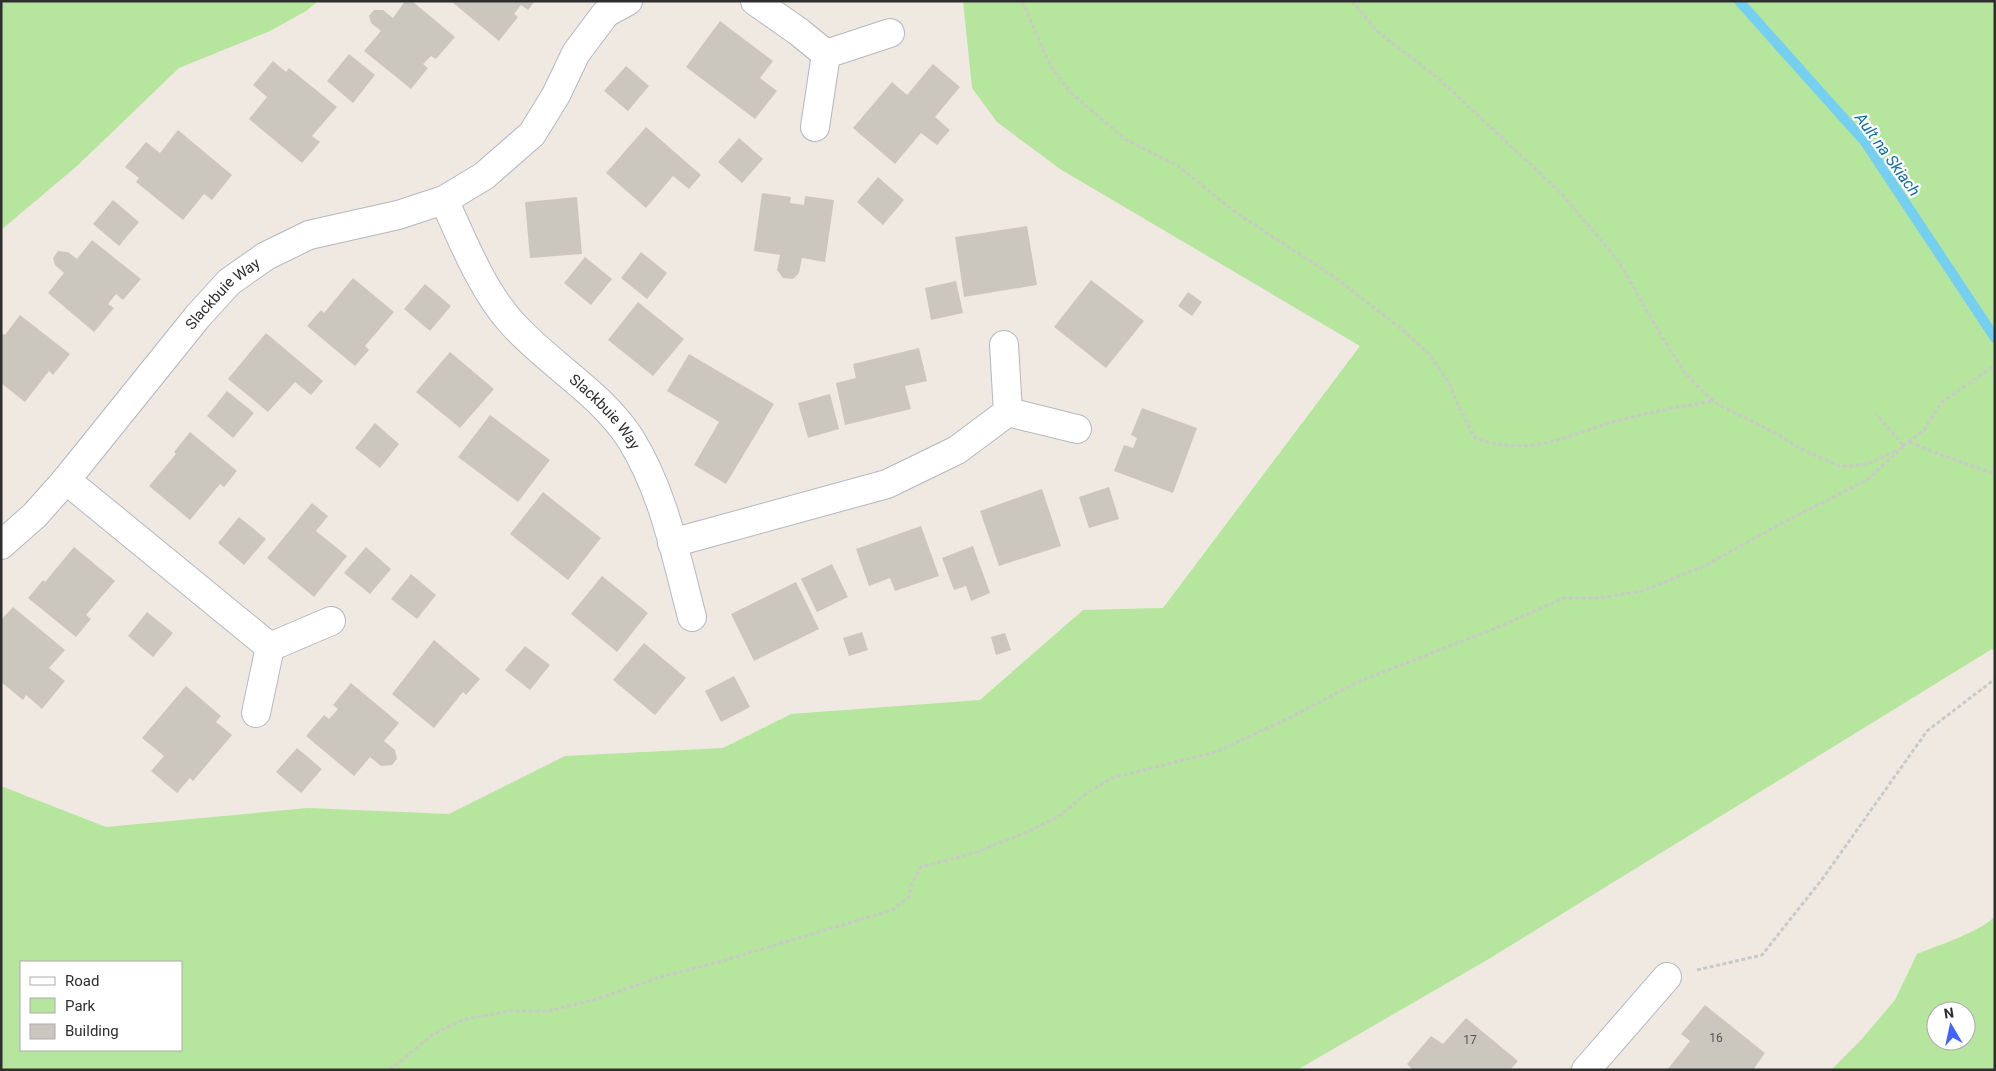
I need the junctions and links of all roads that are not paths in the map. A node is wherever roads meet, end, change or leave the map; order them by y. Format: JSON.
{"nodes":[{"id":1,"x":628,"y":1,"type":"edge"},
{"id":2,"x":755,"y":1,"type":"edge"},
{"id":3,"x":890,"y":33,"type":"dead end"},
{"id":4,"x":826,"y":54,"type":"junction"},
{"id":5,"x":815,"y":128,"type":"dead end"},
{"id":6,"x":444,"y":200,"type":"junction"},
{"id":7,"x":1004,"y":345,"type":"dead end"},
{"id":8,"x":1008,"y":412,"type":"junction"},
{"id":9,"x":1077,"y":429,"type":"dead end"},
{"id":10,"x":66,"y":480,"type":"junction"},
{"id":11,"x":672,"y":543,"type":"junction"},
{"id":12,"x":1,"y":545,"type":"edge"},
{"id":13,"x":692,"y":617,"type":"dead end"},
{"id":14,"x":332,"y":621,"type":"dead end"},
{"id":15,"x":270,"y":647,"type":"junction"},
{"id":16,"x":256,"y":713,"type":"dead end"},
{"id":17,"x":1667,"y":977,"type":"road end"},
{"id":18,"x":1586,"y":1070,"type":"edge"}],
"edges":[{"from":1,"to":6,"type":"street","name":"Slackbuie Way"},
{"from":2,"to":4,"type":"street"},
{"from":3,"to":4,"type":"street"},
{"from":4,"to":5,"type":"street"},
{"from":6,"to":10,"type":"street","name":"Slackbuie Way"},
{"from":6,"to":11,"type":"street","name":"Slackbuie Way"},
{"from":7,"to":8,"type":"street"},
{"from":8,"to":9,"type":"street"},
{"from":8,"to":11,"type":"street"},
{"from":10,"to":12,"type":"street","name":"Slackbuie Way"},
{"from":10,"to":15,"type":"street"},
{"from":11,"to":13,"type":"street","name":"Slackbuie Way"},
{"from":14,"to":15,"type":"street"},
{"from":15,"to":16,"type":"street"},
{"from":17,"to":18,"type":"street"}]}
